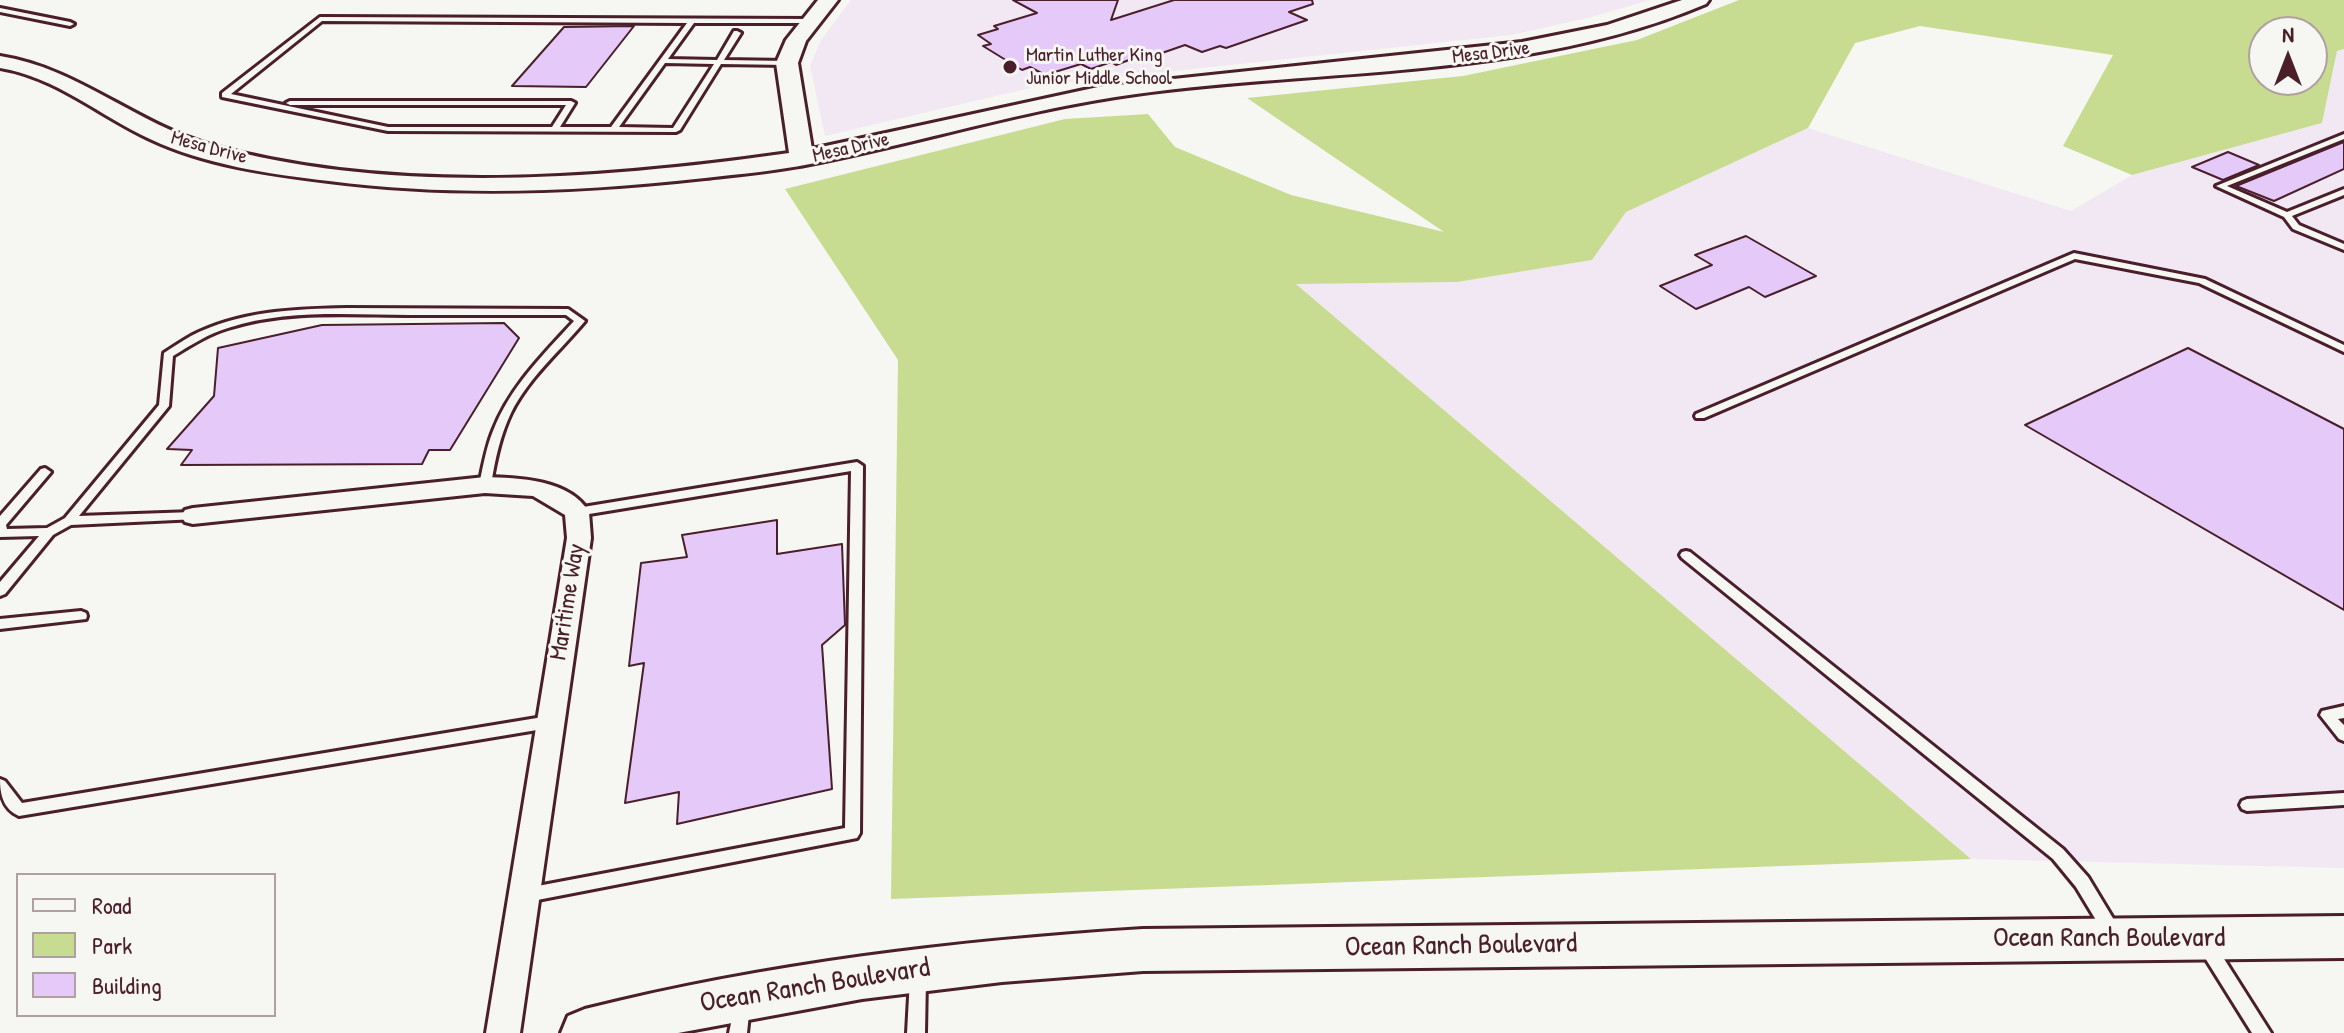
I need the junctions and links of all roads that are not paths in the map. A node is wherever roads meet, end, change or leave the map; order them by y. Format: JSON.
{"nodes":[{"id":1,"x":828,"y":0,"type":"edge"},
{"id":2,"x":1699,"y":0,"type":"edge"},
{"id":3,"x":0,"y":10,"type":"edge"},
{"id":4,"x":692,"y":20,"type":"junction"},
{"id":5,"x":811,"y":21,"type":"junction"},
{"id":6,"x":70,"y":24,"type":"dead end"},
{"id":7,"x":737,"y":33,"type":"dead end"},
{"id":8,"x":4,"y":57,"type":"edge"},
{"id":9,"x":663,"y":61,"type":"junction"},
{"id":10,"x":719,"y":62,"type":"junction"},
{"id":11,"x":787,"y":63,"type":"junction"},
{"id":12,"x":263,"y":103,"type":"junction"},
{"id":13,"x":554,"y":130,"type":"junction"},
{"id":14,"x":613,"y":130,"type":"junction"},
{"id":15,"x":2344,"y":136,"type":"edge"},
{"id":16,"x":802,"y":158,"type":"junction"},
{"id":17,"x":2344,"y":192,"type":"edge"},
{"id":18,"x":2287,"y":215,"type":"junction"},
{"id":19,"x":2344,"y":247,"type":"edge"},
{"id":20,"x":2344,"y":349,"type":"edge"},
{"id":21,"x":1700,"y":416,"type":"dead end"},
{"id":22,"x":45,"y":472,"type":"dead end"},
{"id":23,"x":485,"y":485,"type":"junction"},
{"id":24,"x":577,"y":512,"type":"junction"},
{"id":25,"x":193,"y":516,"type":"joint"},
{"id":26,"x":69,"y":521,"type":"junction"},
{"id":27,"x":0,"y":529,"type":"edge"},
{"id":28,"x":49,"y":532,"type":"junction"},
{"id":29,"x":1686,"y":555,"type":"dead end"},
{"id":30,"x":0,"y":591,"type":"edge"},
{"id":31,"x":81,"y":616,"type":"dead end"},
{"id":32,"x":0,"y":624,"type":"edge"},
{"id":33,"x":2344,"y":712,"type":"edge"},
{"id":34,"x":549,"y":722,"type":"junction"},
{"id":35,"x":2344,"y":735,"type":"edge"},
{"id":36,"x":0,"y":785,"type":"edge"},
{"id":37,"x":2344,"y":799,"type":"edge"},
{"id":38,"x":2247,"y":805,"type":"dead end"},
{"id":39,"x":524,"y":895,"type":"junction"},
{"id":40,"x":2344,"y":937,"type":"edge"},
{"id":41,"x":2117,"y":939,"type":"junction"},
{"id":42,"x":2203,"y":939,"type":"junction"},
{"id":43,"x":918,"y":967,"type":"junction"},
{"id":44,"x":741,"y":1014,"type":"edge"},
{"id":45,"x":503,"y":1033,"type":"edge"},
{"id":46,"x":585,"y":1033,"type":"edge"},
{"id":47,"x":916,"y":1033,"type":"edge"},
{"id":48,"x":2262,"y":1033,"type":"edge"}],
"edges":[{"from":1,"to":5,"type":"main road"},
{"from":2,"to":16,"type":"main road","name":"Mesa Drive"},
{"from":3,"to":6,"type":"lane"},
{"from":4,"to":5,"type":"lane"},
{"from":4,"to":9,"type":"lane"},
{"from":4,"to":12,"type":"lane"},
{"from":5,"to":11,"type":"main road"},
{"from":7,"to":10,"type":"lane"},
{"from":8,"to":16,"type":"main road","name":"Mesa Drive"},
{"from":9,"to":10,"type":"lane"},
{"from":9,"to":14,"type":"lane"},
{"from":10,"to":11,"type":"lane"},
{"from":10,"to":14,"type":"lane"},
{"from":11,"to":16,"type":"main road"},
{"from":12,"to":13,"type":"lane"},
{"from":12,"to":13,"type":"lane"},
{"from":13,"to":14,"type":"lane"},
{"from":15,"to":18,"type":"lane"},
{"from":17,"to":18,"type":"lane"},
{"from":18,"to":19,"type":"lane"},
{"from":20,"to":21,"type":"lane"},
{"from":22,"to":27,"type":"lane"},
{"from":23,"to":24,"type":"street","name":"Maritime Way"},
{"from":23,"to":25,"type":"street","name":"Maritime Way"},
{"from":23,"to":26,"type":"lane"},
{"from":24,"to":34,"type":"street","name":"Maritime Way"},
{"from":24,"to":39,"type":"lane"},
{"from":25,"to":26,"type":"lane"},
{"from":26,"to":28,"type":"lane"},
{"from":27,"to":28,"type":"lane"},
{"from":28,"to":30,"type":"lane"},
{"from":29,"to":41,"type":"lane"},
{"from":31,"to":32,"type":"lane"},
{"from":33,"to":35,"type":"lane"},
{"from":34,"to":36,"type":"lane"},
{"from":34,"to":39,"type":"street","name":"Maritime Way"},
{"from":37,"to":38,"type":"lane"},
{"from":39,"to":45,"type":"street","name":"Maritime Way"},
{"from":40,"to":42,"type":"main road","name":"Ocean Ranch Boulevard"},
{"from":41,"to":42,"type":"main road","name":"Ocean Ranch Boulevard"},
{"from":41,"to":43,"type":"main road","name":"Ocean Ranch Boulevard"},
{"from":42,"to":48,"type":"lane"},
{"from":43,"to":44,"type":"main road","name":"Ocean Ranch Boulevard"},
{"from":43,"to":47,"type":"lane"},
{"from":44,"to":46,"type":"main road","name":"Ocean Ranch Boulevard"}]}
